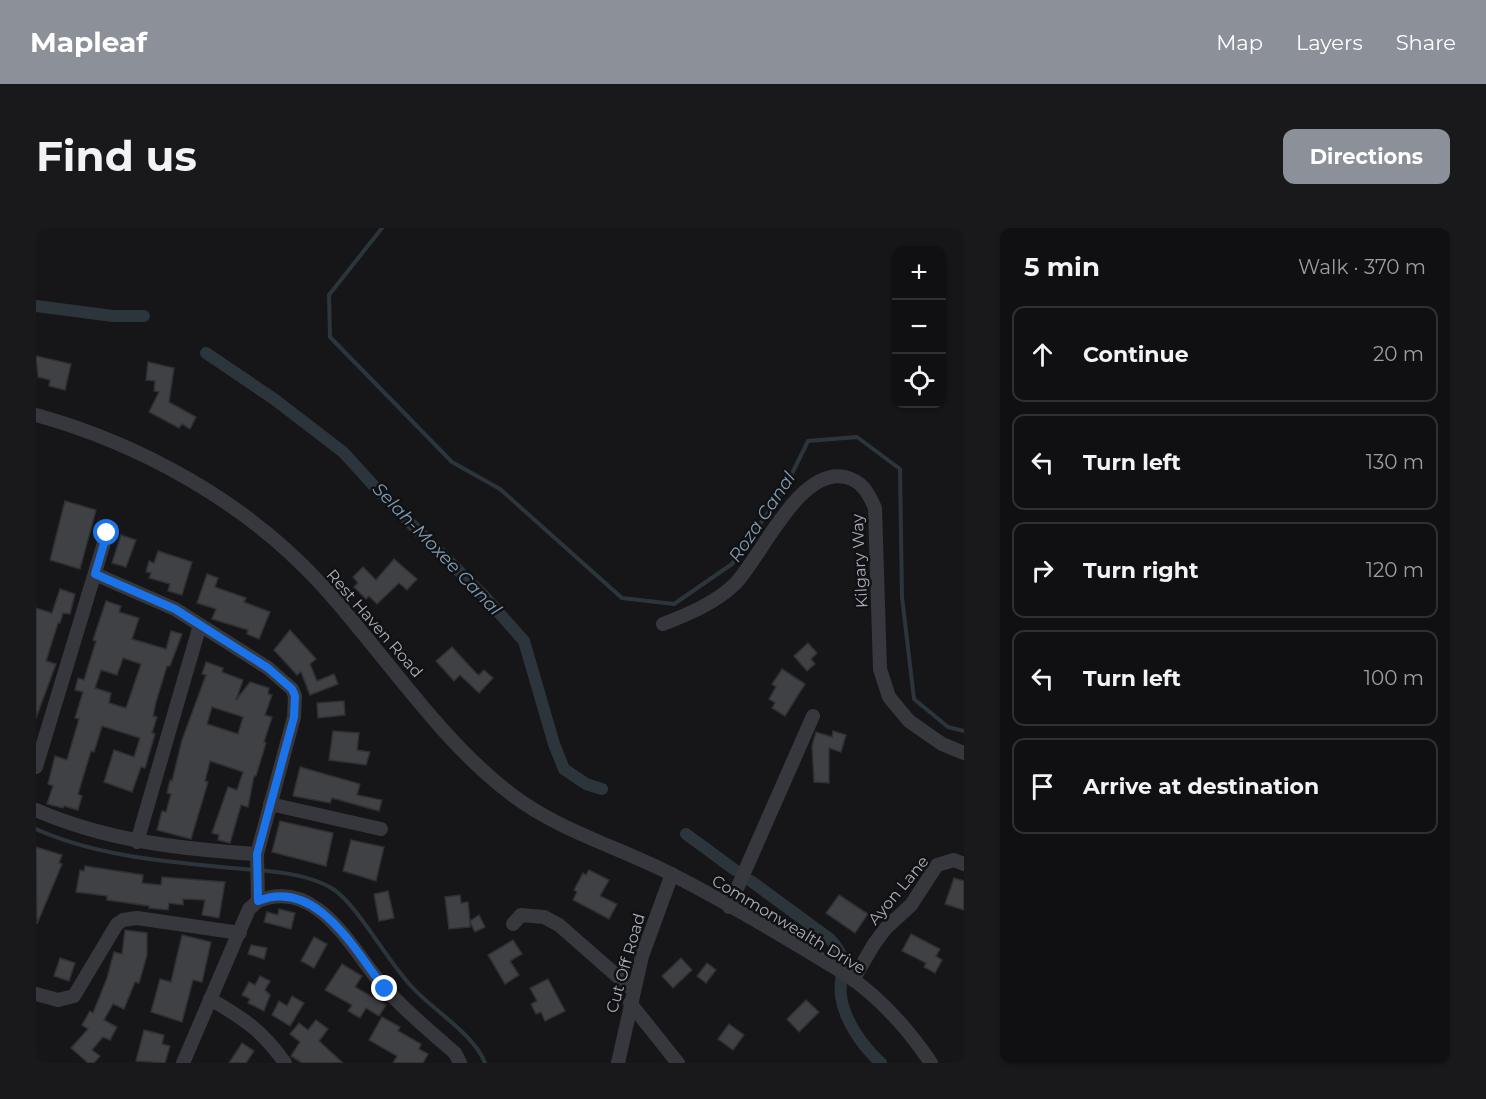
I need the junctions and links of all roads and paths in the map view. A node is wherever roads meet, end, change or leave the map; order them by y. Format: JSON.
{"nodes":[{"id":1,"x":36,"y":415,"type":"edge"},
{"id":2,"x":107,"y":533,"type":"dead end"},
{"id":3,"x":95,"y":574,"type":"junction"},
{"id":4,"x":663,"y":624,"type":"dead end"},
{"id":5,"x":200,"y":625,"type":"junction"},
{"id":6,"x":813,"y":716,"type":"dead end"},
{"id":7,"x":964,"y":753,"type":"edge"},
{"id":8,"x":36,"y":767,"type":"edge"},
{"id":9,"x":270,"y":804,"type":"junction"},
{"id":10,"x":36,"y":810,"type":"edge"},
{"id":11,"x":381,"y":829,"type":"dead end"},
{"id":12,"x":138,"y":842,"type":"junction"},
{"id":13,"x":257,"y":854,"type":"junction"},
{"id":14,"x":959,"y":862,"type":"edge"},
{"id":15,"x":672,"y":874,"type":"junction"},
{"id":16,"x":258,"y":901,"type":"junction"},
{"id":17,"x":729,"y":907,"type":"junction"},
{"id":18,"x":513,"y":924,"type":"dead end"},
{"id":19,"x":240,"y":933,"type":"junction"},
{"id":20,"x":845,"y":974,"type":"junction"},
{"id":21,"x":36,"y":994,"type":"edge"},
{"id":22,"x":631,"y":996,"type":"junction"},
{"id":23,"x":210,"y":999,"type":"junction"},
{"id":24,"x":183,"y":1063,"type":"edge"},
{"id":25,"x":285,"y":1063,"type":"edge"},
{"id":26,"x":460,"y":1063,"type":"edge"},
{"id":27,"x":618,"y":1063,"type":"edge"},
{"id":28,"x":678,"y":1063,"type":"edge"},
{"id":29,"x":931,"y":1063,"type":"edge"}],
"edges":[{"from":1,"to":15,"type":"street","name":"Rest Haven Road"},
{"from":2,"to":3,"type":"street"},
{"from":3,"to":5,"type":"street"},
{"from":3,"to":8,"type":"street"},
{"from":4,"to":7,"type":"street","name":"Kilgary Way"},
{"from":5,"to":9,"type":"street"},
{"from":5,"to":12,"type":"street"},
{"from":6,"to":17,"type":"street"},
{"from":9,"to":11,"type":"street"},
{"from":9,"to":13,"type":"street"},
{"from":10,"to":12,"type":"street"},
{"from":12,"to":13,"type":"street"},
{"from":13,"to":16,"type":"street"},
{"from":14,"to":20,"type":"street","name":"Ayon Lane"},
{"from":15,"to":17,"type":"street","name":"Commonwealth Drive"},
{"from":15,"to":22,"type":"street","name":"Cut Off Road"},
{"from":16,"to":19,"type":"street"},
{"from":16,"to":26,"type":"street"},
{"from":17,"to":20,"type":"street","name":"Commonwealth Drive"},
{"from":18,"to":22,"type":"street"},
{"from":19,"to":21,"type":"street"},
{"from":19,"to":23,"type":"street"},
{"from":20,"to":29,"type":"street","name":"Commonwealth Drive"},
{"from":22,"to":27,"type":"street","name":"Cut Off Road"},
{"from":22,"to":28,"type":"street"},
{"from":23,"to":24,"type":"street"},
{"from":23,"to":25,"type":"street"}]}
